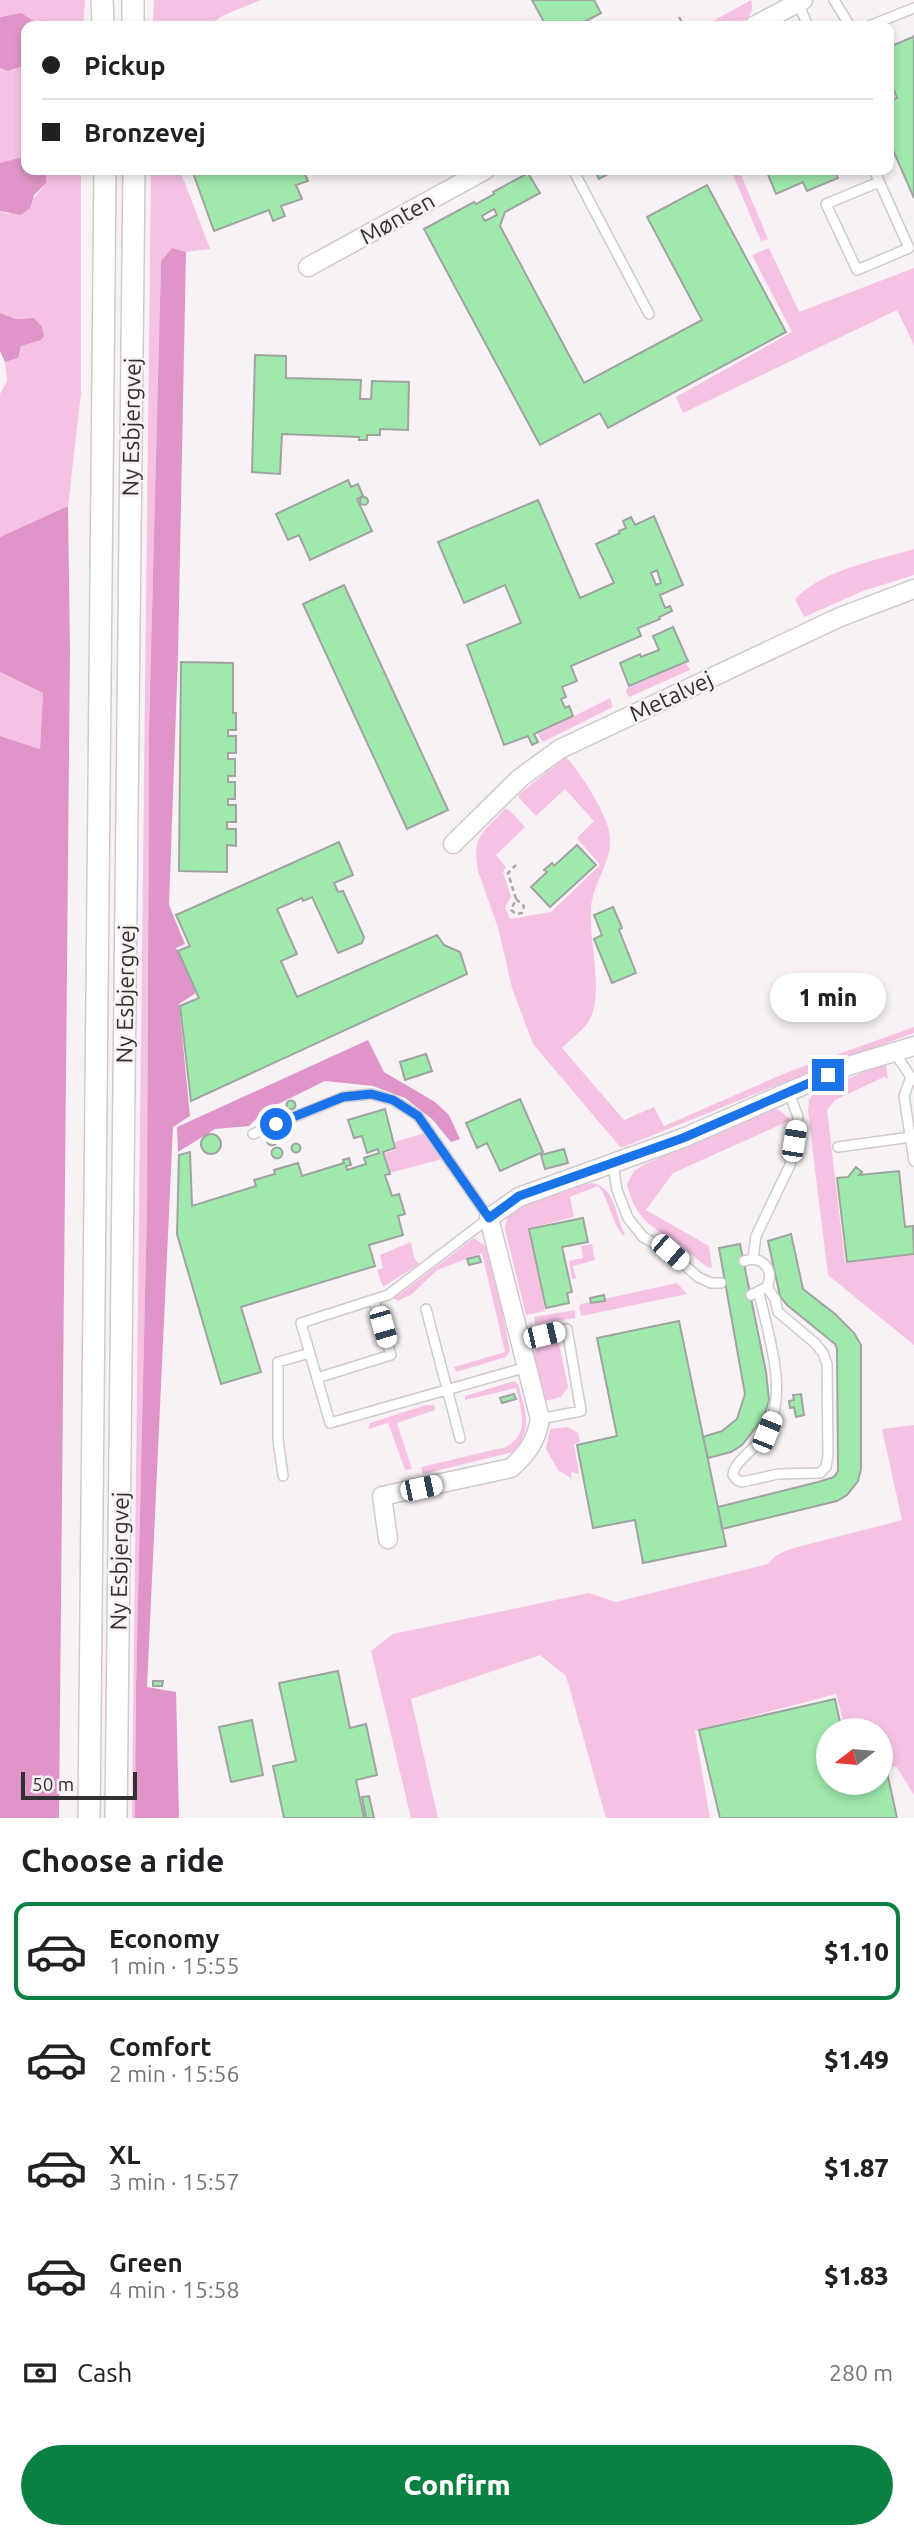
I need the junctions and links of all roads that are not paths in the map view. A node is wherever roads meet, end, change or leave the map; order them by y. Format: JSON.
{"nodes":[{"id":1,"x":102,"y":0,"type":"edge"},
{"id":2,"x":133,"y":0,"type":"edge"},
{"id":3,"x":834,"y":0,"type":"edge"},
{"id":4,"x":800,"y":1,"type":"edge"},
{"id":5,"x":914,"y":8,"type":"edge"},
{"id":6,"x":103,"y":21,"type":"edge"},
{"id":7,"x":133,"y":21,"type":"edge"},
{"id":8,"x":763,"y":21,"type":"edge"},
{"id":9,"x":806,"y":21,"type":"edge"},
{"id":10,"x":847,"y":21,"type":"edge"},
{"id":11,"x":882,"y":21,"type":"edge"},
{"id":12,"x":105,"y":175,"type":"edge"},
{"id":13,"x":134,"y":175,"type":"edge"},
{"id":14,"x":476,"y":175,"type":"edge"},
{"id":15,"x":576,"y":175,"type":"edge"},
{"id":16,"x":876,"y":175,"type":"edge"},
{"id":17,"x":879,"y":181,"type":"junction"},
{"id":18,"x":308,"y":267,"type":"dead end"},
{"id":19,"x":649,"y":314,"type":"dead end"},
{"id":20,"x":914,"y":589,"type":"edge"},
{"id":21,"x":453,"y":844,"type":"dead end"},
{"id":22,"x":914,"y":1046,"type":"edge"},
{"id":23,"x":894,"y":1052,"type":"junction"},
{"id":24,"x":913,"y":1079,"type":"edge"},
{"id":25,"x":789,"y":1092,"type":"junction"},
{"id":26,"x":253,"y":1133,"type":"dead end"},
{"id":27,"x":911,"y":1138,"type":"junction"},
{"id":28,"x":838,"y":1147,"type":"dead end"},
{"id":29,"x":914,"y":1161,"type":"edge"},
{"id":30,"x":613,"y":1165,"type":"junction"},
{"id":31,"x":489,"y":1218,"type":"junction"},
{"id":32,"x":721,"y":1283,"type":"dead end"},
{"id":33,"x":759,"y":1292,"type":"junction"},
{"id":34,"x":374,"y":1300,"type":"junction"},
{"id":35,"x":426,"y":1309,"type":"dead end"},
{"id":36,"x":520,"y":1340,"type":"junction"},
{"id":37,"x":310,"y":1353,"type":"junction"},
{"id":38,"x":527,"y":1367,"type":"junction"},
{"id":39,"x":317,"y":1378,"type":"junction"},
{"id":40,"x":447,"y":1390,"type":"junction"},
{"id":41,"x":540,"y":1419,"type":"junction"},
{"id":42,"x":460,"y":1438,"type":"dead end"},
{"id":43,"x":283,"y":1476,"type":"dead end"},
{"id":44,"x":388,"y":1539,"type":"dead end"},
{"id":45,"x":89,"y":1818,"type":"edge"},
{"id":46,"x":116,"y":1818,"type":"edge"}],
"edges":[{"from":1,"to":6,"type":"street"},
{"from":2,"to":7,"type":"street"},
{"from":3,"to":10,"type":"lane"},
{"from":4,"to":8,"type":"street"},
{"from":4,"to":9,"type":"lane"},
{"from":5,"to":11,"type":"lane"},
{"from":12,"to":45,"type":"street","name":"Ny Esbjergvej"},
{"from":13,"to":46,"type":"street","name":"Ny Esbjergvej"},
{"from":14,"to":18,"type":"street","name":"Mønten"},
{"from":15,"to":19,"type":"lane"},
{"from":16,"to":17,"type":"lane"},
{"from":17,"to":17,"type":"lane"},
{"from":20,"to":21,"type":"street","name":"Metalvej"},
{"from":22,"to":23,"type":"street"},
{"from":23,"to":24,"type":"lane"},
{"from":23,"to":25,"type":"street"},
{"from":24,"to":27,"type":"lane"},
{"from":25,"to":30,"type":"street"},
{"from":25,"to":33,"type":"lane"},
{"from":26,"to":31,"type":"lane"},
{"from":27,"to":28,"type":"lane"},
{"from":27,"to":29,"type":"lane"},
{"from":30,"to":31,"type":"street"},
{"from":30,"to":32,"type":"lane"},
{"from":31,"to":34,"type":"lane"},
{"from":31,"to":36,"type":"street"},
{"from":33,"to":33,"type":"lane"},
{"from":34,"to":37,"type":"lane"},
{"from":34,"to":39,"type":"lane"},
{"from":35,"to":40,"type":"lane"},
{"from":36,"to":38,"type":"street"},
{"from":36,"to":41,"type":"lane"},
{"from":37,"to":39,"type":"lane"},
{"from":37,"to":43,"type":"lane"},
{"from":38,"to":40,"type":"lane"},
{"from":38,"to":41,"type":"street"},
{"from":39,"to":40,"type":"lane"},
{"from":40,"to":42,"type":"lane"},
{"from":41,"to":44,"type":"street"}]}
